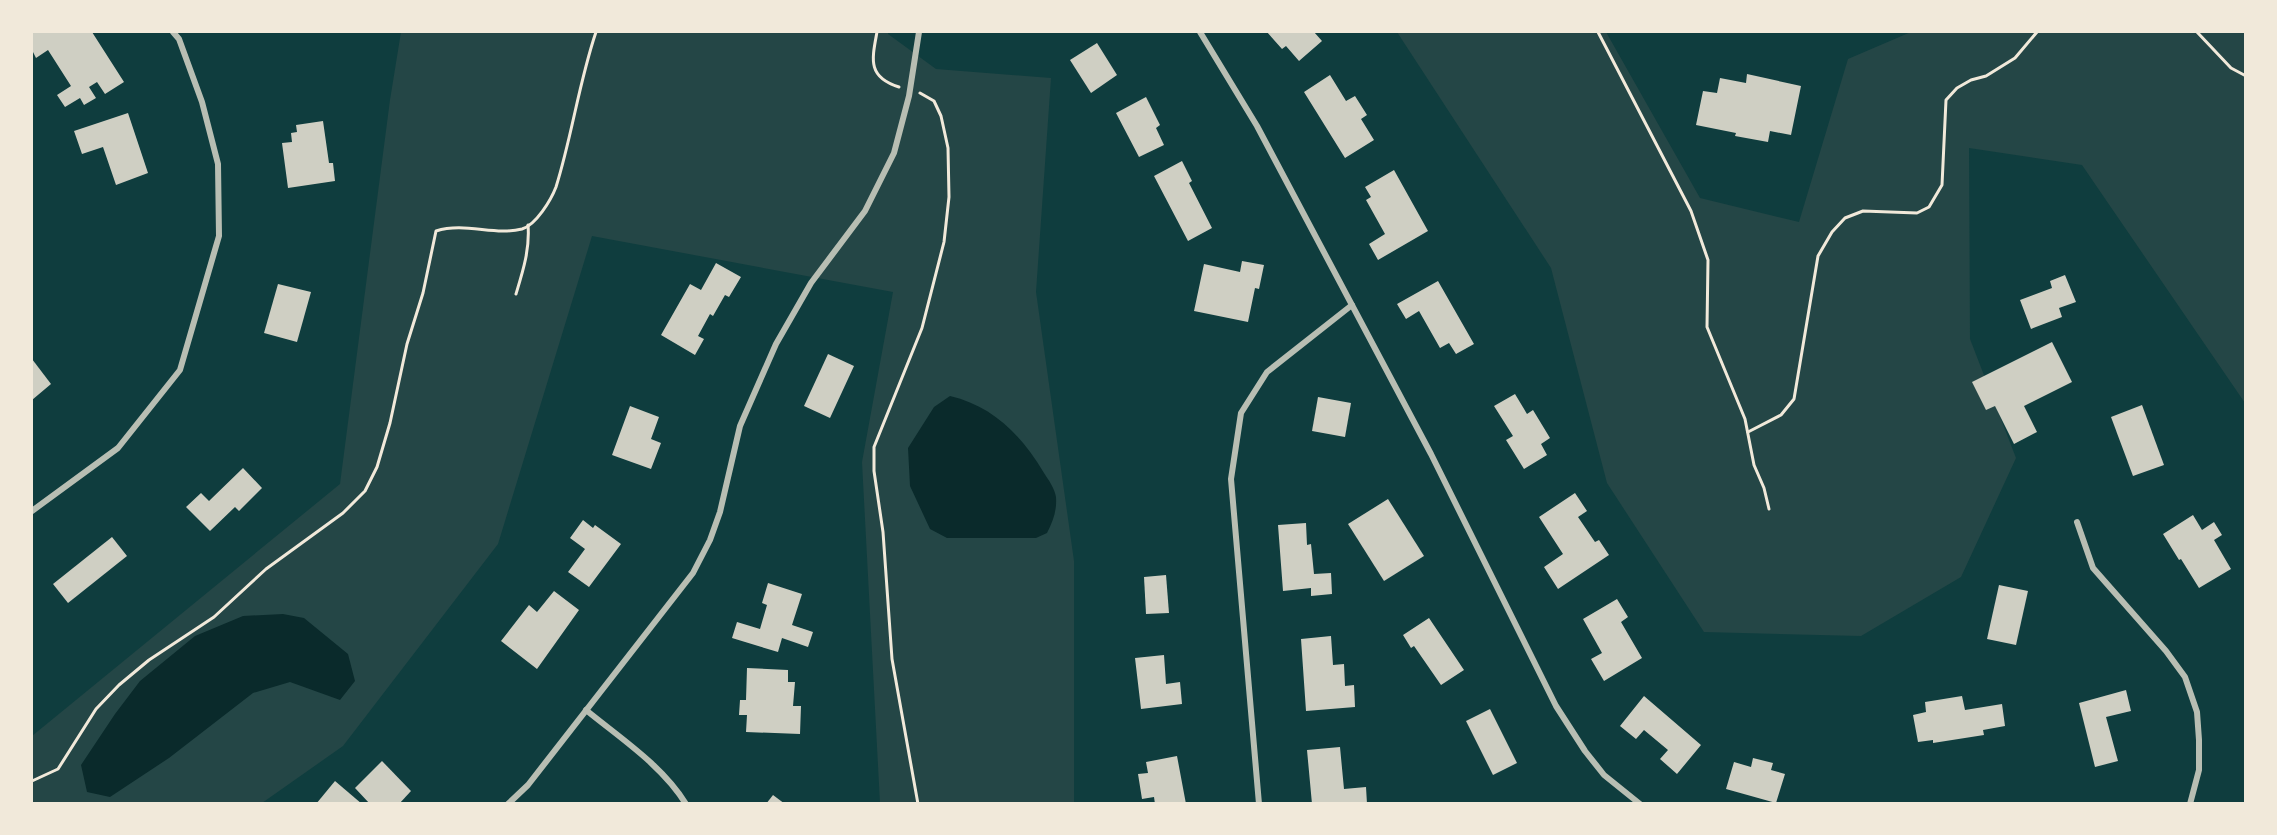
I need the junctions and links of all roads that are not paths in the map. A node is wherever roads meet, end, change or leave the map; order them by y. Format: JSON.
{"nodes":[{"id":1,"x":173,"y":32,"type":"edge"},
{"id":2,"x":919,"y":32,"type":"edge"},
{"id":3,"x":1200,"y":32,"type":"edge"},
{"id":4,"x":1352,"y":305,"type":"junction"},
{"id":5,"x":32,"y":511,"type":"edge"},
{"id":6,"x":2077,"y":522,"type":"dead end"},
{"id":7,"x":586,"y":710,"type":"junction"},
{"id":8,"x":508,"y":804,"type":"edge"},
{"id":9,"x":686,"y":804,"type":"edge"},
{"id":10,"x":1259,"y":804,"type":"edge"},
{"id":11,"x":1640,"y":804,"type":"edge"},
{"id":12,"x":2190,"y":804,"type":"edge"}],
"edges":[{"from":1,"to":5,"type":"street"},
{"from":2,"to":7,"type":"street"},
{"from":3,"to":4,"type":"street"},
{"from":4,"to":10,"type":"street"},
{"from":4,"to":11,"type":"street"},
{"from":6,"to":12,"type":"street"},
{"from":7,"to":8,"type":"street"},
{"from":7,"to":9,"type":"street"}]}
